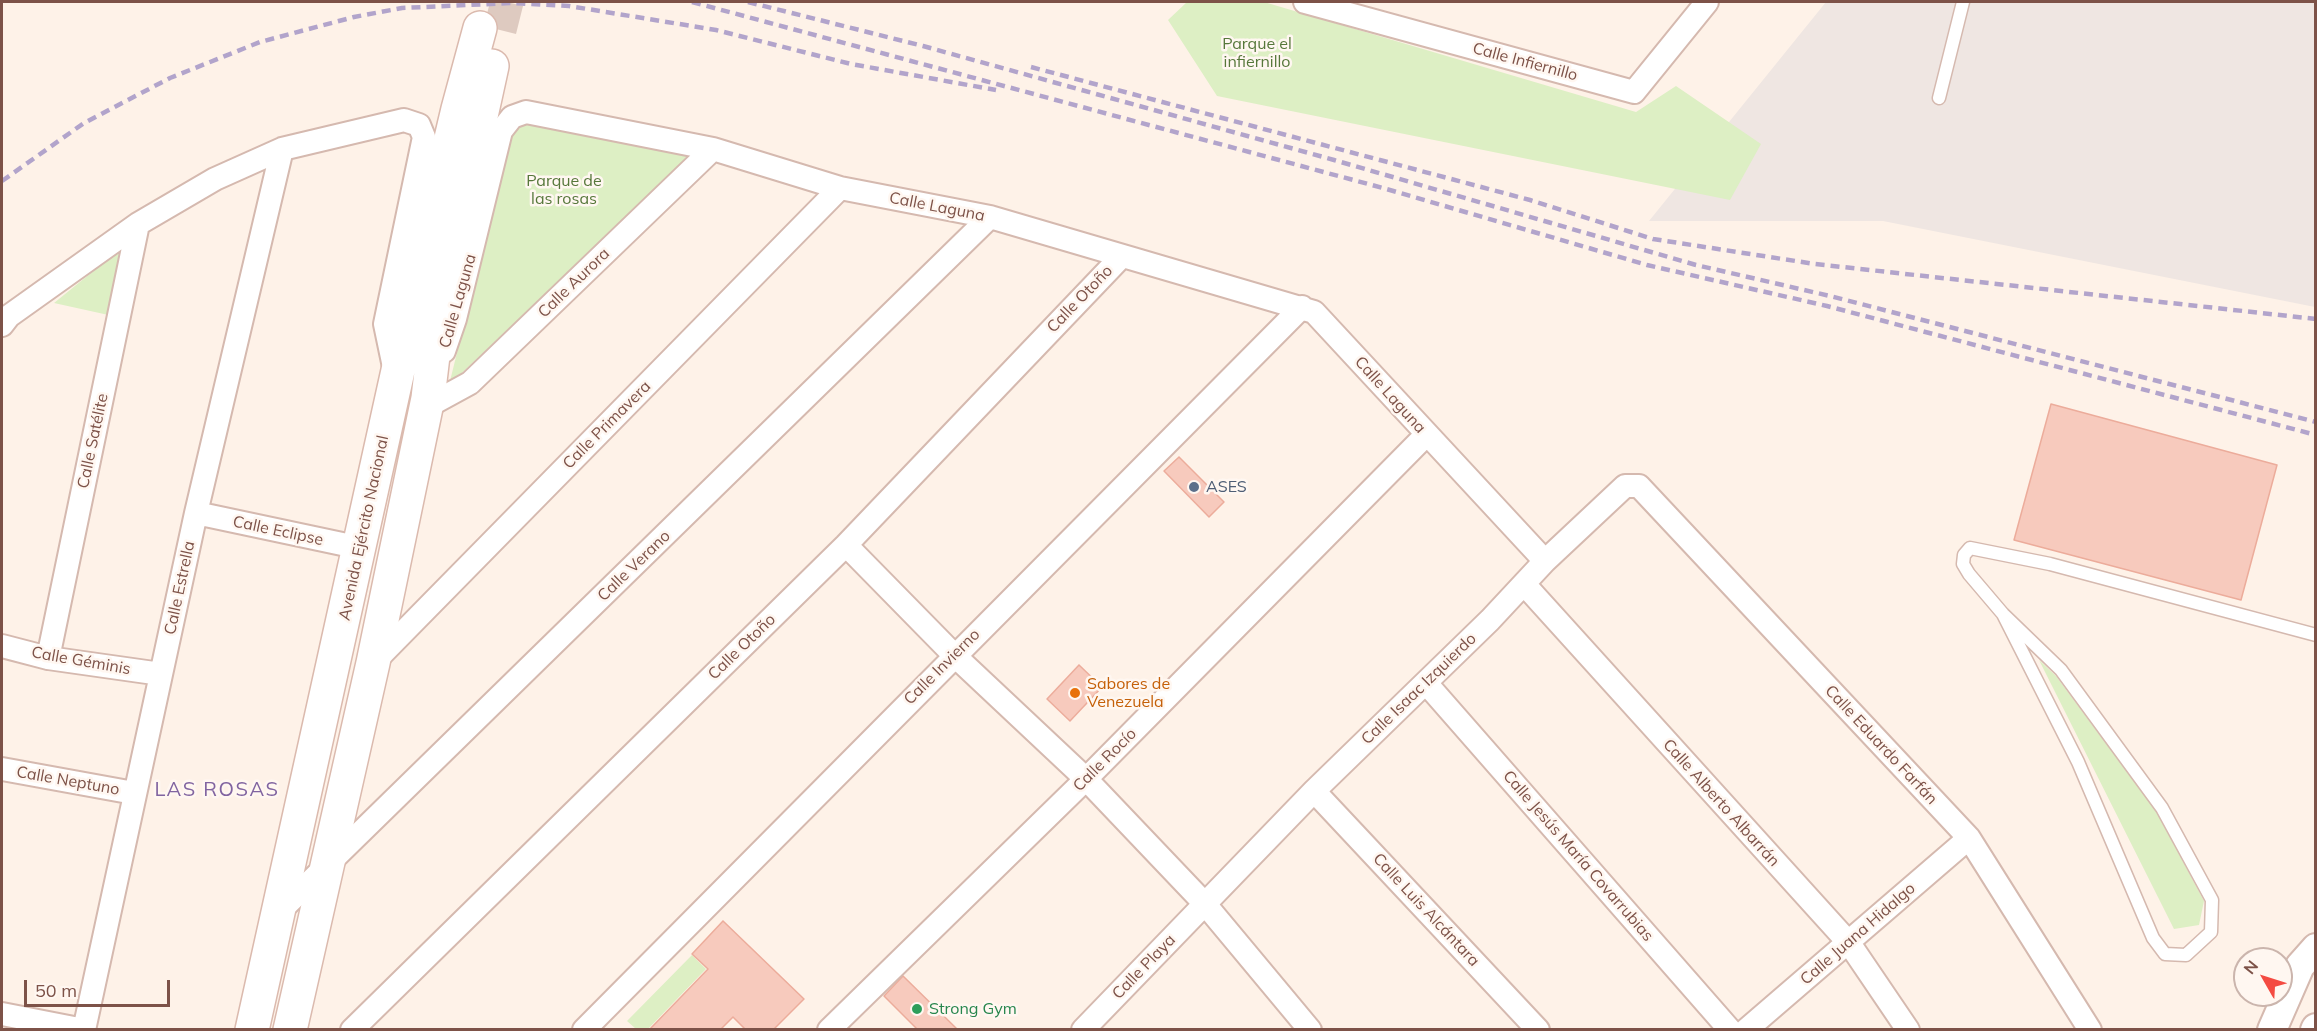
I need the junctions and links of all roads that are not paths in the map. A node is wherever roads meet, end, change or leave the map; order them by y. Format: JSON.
{"nodes":[{"id":1,"x":1305,"y":2,"type":"edge"},
{"id":2,"x":1707,"y":2,"type":"edge"},
{"id":3,"x":1963,"y":2,"type":"edge"},
{"id":4,"x":1939,"y":98,"type":"dead end"},
{"id":5,"x":282,"y":149,"type":"junction"},
{"id":6,"x":713,"y":149,"type":"junction"},
{"id":7,"x":840,"y":188,"type":"junction"},
{"id":8,"x":990,"y":217,"type":"junction"},
{"id":9,"x":138,"y":224,"type":"junction"},
{"id":10,"x":1122,"y":256,"type":"junction"},
{"id":11,"x":1302,"y":308,"type":"junction"},
{"id":12,"x":2,"y":325,"type":"edge"},
{"id":13,"x":397,"y":379,"type":"junction"},
{"id":14,"x":427,"y":402,"type":"junction"},
{"id":15,"x":1426,"y":435,"type":"junction"},
{"id":16,"x":1638,"y":486,"type":"joint"},
{"id":17,"x":196,"y":513,"type":"junction"},
{"id":18,"x":846,"y":545,"type":"junction"},
{"id":19,"x":361,"y":548,"type":"junction"},
{"id":20,"x":1545,"y":561,"type":"junction"},
{"id":21,"x":1524,"y":584,"type":"junction"},
{"id":22,"x":2003,"y":614,"type":"junction"},
{"id":23,"x":2316,"y":635,"type":"edge"},
{"id":24,"x":2,"y":646,"type":"edge"},
{"id":25,"x":954,"y":654,"type":"junction"},
{"id":26,"x":48,"y":658,"type":"junction"},
{"id":27,"x":373,"y":663,"type":"junction"},
{"id":28,"x":161,"y":675,"type":"junction"},
{"id":29,"x":1426,"y":683,"type":"junction"},
{"id":30,"x":2,"y":769,"type":"edge"},
{"id":31,"x":1086,"y":779,"type":"junction"},
{"id":32,"x":1314,"y":791,"type":"junction"},
{"id":33,"x":134,"y":793,"type":"junction"},
{"id":34,"x":1969,"y":838,"type":"junction"},
{"id":35,"x":325,"y":869,"type":"junction"},
{"id":36,"x":1205,"y":904,"type":"junction"},
{"id":37,"x":277,"y":915,"type":"junction"},
{"id":38,"x":1849,"y":943,"type":"junction"},
{"id":39,"x":2316,"y":948,"type":"edge"},
{"id":40,"x":2,"y":1014,"type":"edge"},
{"id":41,"x":1095,"y":1025,"type":"edge"},
{"id":42,"x":84,"y":1029,"type":"edge"},
{"id":43,"x":252,"y":1029,"type":"edge"},
{"id":44,"x":290,"y":1029,"type":"edge"},
{"id":45,"x":352,"y":1029,"type":"edge"},
{"id":46,"x":584,"y":1029,"type":"edge"},
{"id":47,"x":829,"y":1029,"type":"edge"},
{"id":48,"x":1310,"y":1029,"type":"edge"},
{"id":49,"x":1538,"y":1029,"type":"edge"},
{"id":50,"x":1730,"y":1029,"type":"edge"},
{"id":51,"x":1746,"y":1029,"type":"edge"},
{"id":52,"x":1908,"y":1029,"type":"edge"},
{"id":53,"x":2090,"y":1029,"type":"edge"},
{"id":54,"x":2272,"y":1029,"type":"edge"}],
"edges":[{"from":1,"to":2,"type":"street","name":"Calle Infiernillo"},
{"from":3,"to":4,"type":"lane"},
{"from":5,"to":9,"type":"street"},
{"from":5,"to":13,"type":"street"},
{"from":5,"to":17,"type":"street","name":"Calle Estrella"},
{"from":6,"to":7,"type":"street","name":"Calle Laguna"},
{"from":6,"to":14,"type":"street","name":"Calle Aurora"},
{"from":6,"to":14,"type":"street","name":"Calle Laguna"},
{"from":7,"to":8,"type":"street","name":"Calle Laguna"},
{"from":7,"to":27,"type":"street","name":"Calle Primavera"},
{"from":8,"to":10,"type":"street","name":"Calle Laguna"},
{"from":8,"to":35,"type":"street","name":"Calle Verano"},
{"from":9,"to":12,"type":"street"},
{"from":9,"to":26,"type":"street","name":"Calle Satélite"},
{"from":10,"to":11,"type":"street","name":"Calle Laguna"},
{"from":10,"to":18,"type":"street","name":"Calle Otoño"},
{"from":11,"to":15,"type":"street","name":"Calle Laguna"},
{"from":11,"to":25,"type":"street","name":"Calle Invierno"},
{"from":13,"to":14,"type":"main road","name":"Avenida Ejército Nacional"},
{"from":13,"to":19,"type":"main road","name":"Avenida Ejército Nacional"},
{"from":14,"to":27,"type":"main road","name":"Avenida Ejército Nacional"},
{"from":15,"to":20,"type":"street","name":"Calle Laguna"},
{"from":15,"to":31,"type":"street","name":"Calle Rocío"},
{"from":16,"to":20,"type":"street","name":"Calle Isaac Izquierdo"},
{"from":16,"to":34,"type":"street","name":"Calle Eduardo Farfán"},
{"from":17,"to":19,"type":"street","name":"Calle Eclipse"},
{"from":17,"to":28,"type":"street","name":"Calle Estrella"},
{"from":18,"to":25,"type":"street"},
{"from":18,"to":45,"type":"street","name":"Calle Otoño"},
{"from":19,"to":37,"type":"main road","name":"Avenida Ejército Nacional"},
{"from":20,"to":21,"type":"street","name":"Calle Isaac Izquierdo"},
{"from":21,"to":29,"type":"street","name":"Calle Isaac Izquierdo"},
{"from":21,"to":38,"type":"street","name":"Calle Alberto Albarrán"},
{"from":22,"to":22,"type":"lane"},
{"from":22,"to":23,"type":"lane"},
{"from":24,"to":26,"type":"street","name":"Calle Géminis"},
{"from":25,"to":31,"type":"street"},
{"from":25,"to":46,"type":"street","name":"Calle Invierno"},
{"from":26,"to":28,"type":"street","name":"Calle Géminis"},
{"from":27,"to":35,"type":"main road","name":"Avenida Ejército Nacional"},
{"from":28,"to":33,"type":"street","name":"Calle Estrella"},
{"from":29,"to":32,"type":"street","name":"Calle Isaac Izquierdo"},
{"from":29,"to":50,"type":"street","name":"Calle Jesús María Covarrubias"},
{"from":30,"to":33,"type":"street","name":"Calle Neptuno"},
{"from":31,"to":36,"type":"street"},
{"from":31,"to":47,"type":"street","name":"Calle Rocío"},
{"from":32,"to":36,"type":"street","name":"Calle Isaac Izquierdo"},
{"from":32,"to":49,"type":"street","name":"Calle Luis Alcántara"},
{"from":33,"to":42,"type":"street","name":"Calle Estrella"},
{"from":34,"to":38,"type":"street","name":"Calle Juana Hidalgo"},
{"from":34,"to":53,"type":"street","name":"Calle Eduardo Farfán"},
{"from":35,"to":37,"type":"street","name":"Calle Verano"},
{"from":35,"to":44,"type":"main road","name":"Avenida Ejército Nacional"},
{"from":36,"to":41,"type":"street","name":"Calle Playa"},
{"from":36,"to":48,"type":"street"},
{"from":37,"to":43,"type":"main road","name":"Avenida Ejército Nacional"},
{"from":38,"to":51,"type":"street","name":"Calle Juana Hidalgo"},
{"from":38,"to":52,"type":"street","name":"Calle Alberto Albarrán"},
{"from":39,"to":54,"type":"street"},
{"from":40,"to":42,"type":"street"}]}
